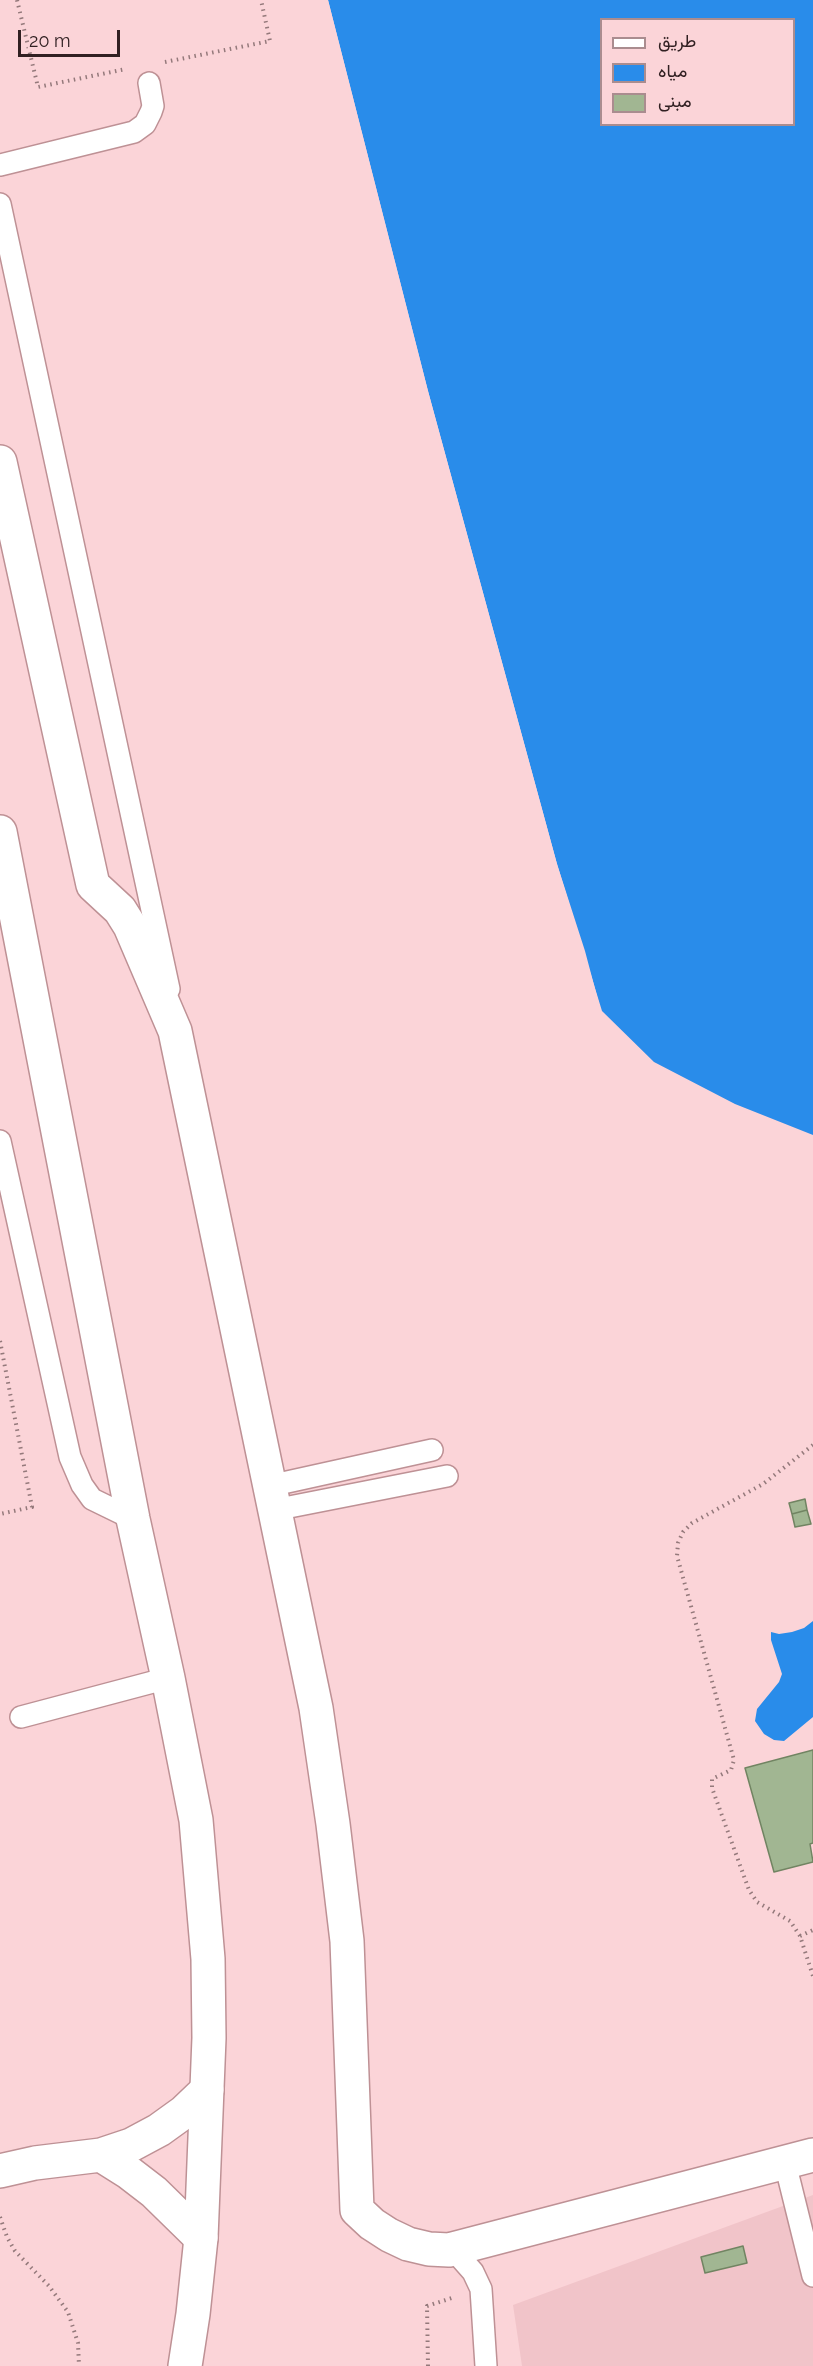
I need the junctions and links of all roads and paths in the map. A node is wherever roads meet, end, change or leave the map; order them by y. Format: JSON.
{"nodes":[{"id":1,"x":18,"y":0,"type":"edge"},
{"id":2,"x":261,"y":0,"type":"edge"},
{"id":3,"x":130,"y":69,"type":"dead end"},
{"id":4,"x":152,"y":73,"type":"joint"},
{"id":5,"x":0,"y":165,"type":"edge"},
{"id":6,"x":0,"y":204,"type":"edge"},
{"id":7,"x":0,"y":462,"type":"edge"},
{"id":8,"x":0,"y":832,"type":"edge"},
{"id":9,"x":175,"y":1031,"type":"junction"},
{"id":10,"x":0,"y":1141,"type":"edge"},
{"id":11,"x":0,"y":1341,"type":"edge"},
{"id":12,"x":813,"y":1445,"type":"edge"},
{"id":13,"x":432,"y":1450,"type":"dead end"},
{"id":14,"x":447,"y":1476,"type":"dead end"},
{"id":15,"x":272,"y":1498,"type":"junction"},
{"id":16,"x":0,"y":1514,"type":"edge"},
{"id":17,"x":133,"y":1519,"type":"junction"},
{"id":18,"x":168,"y":1678,"type":"junction"},
{"id":19,"x":21,"y":1716,"type":"dead end"},
{"id":20,"x":813,"y":1930,"type":"edge"},
{"id":21,"x":800,"y":1936,"type":"junction"},
{"id":22,"x":813,"y":1976,"type":"edge"},
{"id":23,"x":207,"y":2090,"type":"junction"},
{"id":24,"x":100,"y":2155,"type":"junction"},
{"id":25,"x":799,"y":2159,"type":"edge"},
{"id":26,"x":0,"y":2171,"type":"edge"},
{"id":27,"x":0,"y":2217,"type":"edge"},
{"id":28,"x":201,"y":2238,"type":"junction"},
{"id":29,"x":449,"y":2250,"type":"junction"},
{"id":30,"x":813,"y":2276,"type":"edge"},
{"id":31,"x":478,"y":2281,"type":"junction"},
{"id":32,"x":79,"y":2366,"type":"edge"},
{"id":33,"x":185,"y":2366,"type":"edge"},
{"id":34,"x":428,"y":2366,"type":"edge"},
{"id":35,"x":486,"y":2366,"type":"edge"}],
"edges":[{"from":1,"to":3,"type":"path"},
{"from":2,"to":4,"type":"path"},
{"from":4,"to":5,"type":"lane"},
{"from":6,"to":9,"type":"lane"},
{"from":7,"to":9,"type":"street"},
{"from":8,"to":17,"type":"street"},
{"from":9,"to":15,"type":"street"},
{"from":10,"to":17,"type":"lane"},
{"from":11,"to":16,"type":"path"},
{"from":12,"to":21,"type":"path"},
{"from":13,"to":15,"type":"lane"},
{"from":14,"to":15,"type":"lane"},
{"from":15,"to":29,"type":"street"},
{"from":17,"to":18,"type":"street"},
{"from":18,"to":19,"type":"lane"},
{"from":18,"to":23,"type":"street"},
{"from":20,"to":21,"type":"path"},
{"from":21,"to":22,"type":"path"},
{"from":23,"to":24,"type":"street"},
{"from":23,"to":28,"type":"street"},
{"from":24,"to":26,"type":"street"},
{"from":24,"to":28,"type":"street"},
{"from":25,"to":29,"type":"street"},
{"from":25,"to":30,"type":"lane"},
{"from":27,"to":32,"type":"path"},
{"from":28,"to":33,"type":"street"},
{"from":29,"to":31,"type":"lane"},
{"from":31,"to":34,"type":"path"},
{"from":31,"to":35,"type":"lane"}]}
